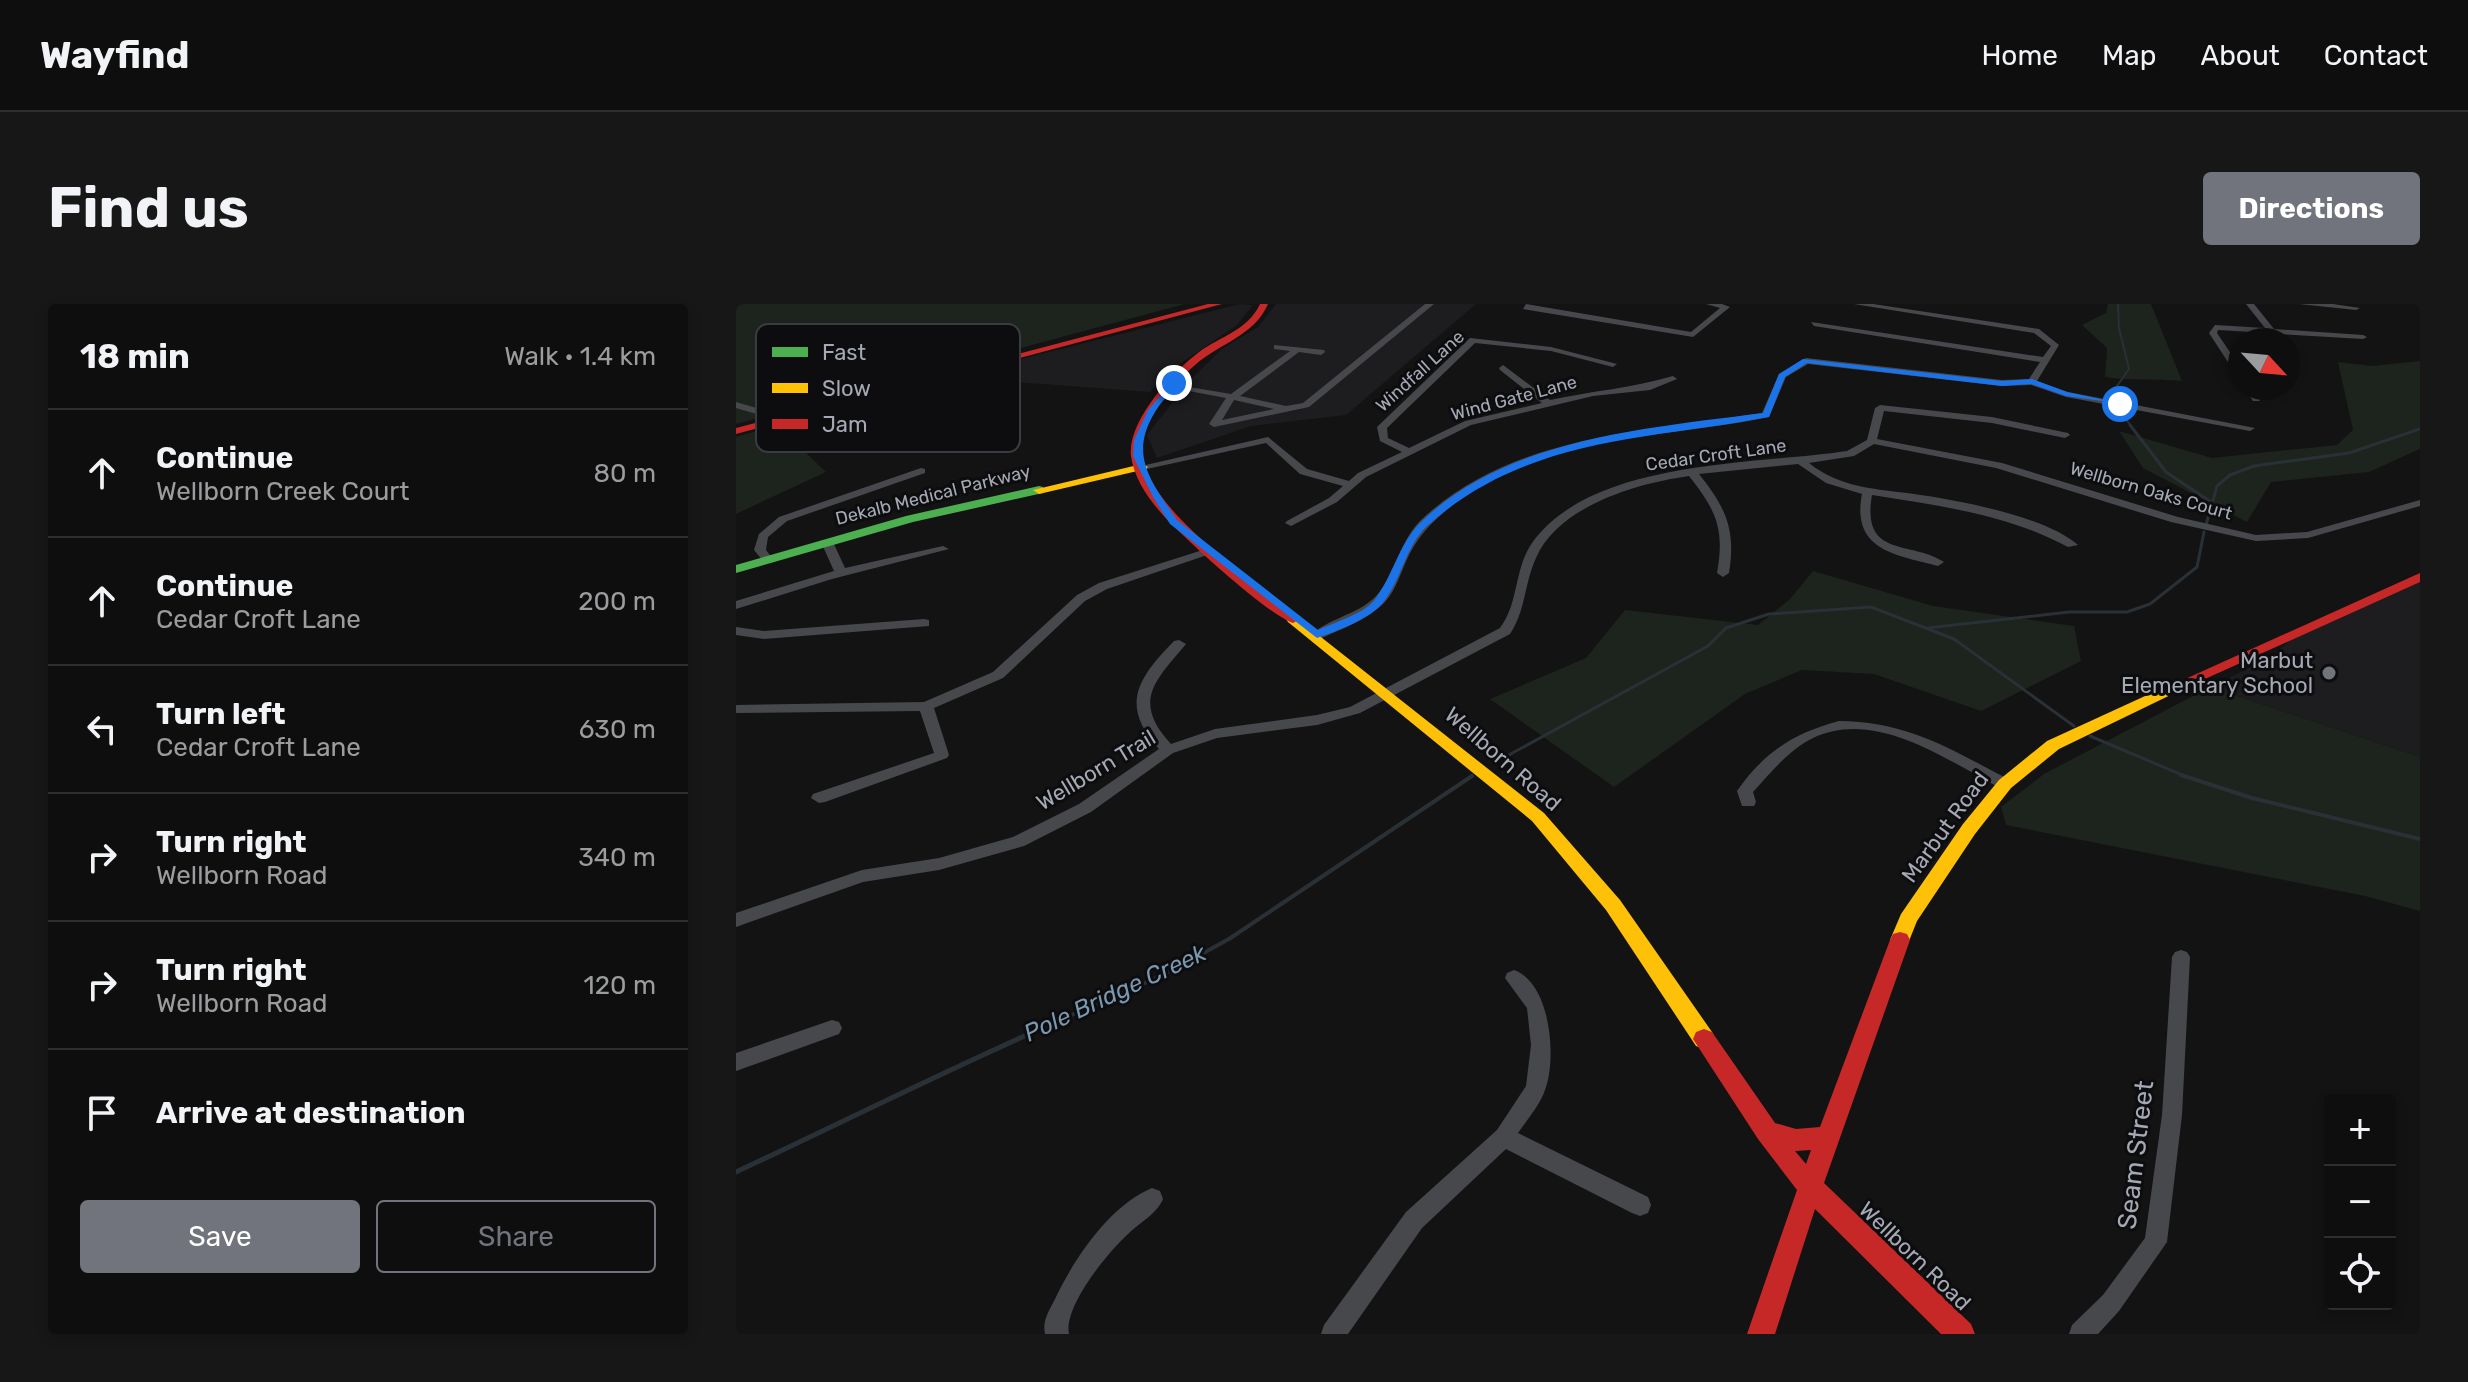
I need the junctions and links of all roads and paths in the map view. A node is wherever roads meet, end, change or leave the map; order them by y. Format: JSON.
{"nodes":[{"id":1,"x":1218,"y":304,"type":"edge"},
{"id":2,"x":1264,"y":304,"type":"edge"},
{"id":3,"x":1430,"y":304,"type":"edge"},
{"id":4,"x":1531,"y":304,"type":"edge"},
{"id":5,"x":1710,"y":304,"type":"edge"},
{"id":6,"x":1858,"y":304,"type":"edge"},
{"id":7,"x":2250,"y":304,"type":"edge"},
{"id":8,"x":2303,"y":304,"type":"edge"},
{"id":9,"x":2356,"y":308,"type":"dead end"},
{"id":10,"x":1814,"y":324,"type":"dead end"},
{"id":11,"x":2233,"y":328,"type":"edge"},
{"id":12,"x":2268,"y":328,"type":"edge"},
{"id":13,"x":2300,"y":332,"type":"edge"},
{"id":14,"x":2363,"y":337,"type":"dead end"},
{"id":15,"x":1277,"y":347,"type":"dead end"},
{"id":16,"x":1298,"y":349,"type":"junction"},
{"id":17,"x":1321,"y":352,"type":"dead end"},
{"id":18,"x":1020,"y":356,"type":"edge"},
{"id":19,"x":2228,"y":356,"type":"edge"},
{"id":20,"x":2047,"y":360,"type":"junction"},
{"id":21,"x":1613,"y":364,"type":"dead end"},
{"id":22,"x":1503,"y":368,"type":"dead end"},
{"id":23,"x":1673,"y":379,"type":"dead end"},
{"id":24,"x":2032,"y":382,"type":"junction"},
{"id":25,"x":1169,"y":390,"type":"junction"},
{"id":26,"x":1231,"y":398,"type":"junction"},
{"id":27,"x":1548,"y":403,"type":"junction"},
{"id":28,"x":736,"y":405,"type":"edge"},
{"id":29,"x":756,"y":411,"type":"edge"},
{"id":30,"x":1286,"y":411,"type":"junction"},
{"id":31,"x":756,"y":425,"type":"edge"},
{"id":32,"x":2250,"y":428,"type":"dead end"},
{"id":33,"x":736,"y":431,"type":"edge"},
{"id":34,"x":2065,"y":435,"type":"dead end"},
{"id":35,"x":1872,"y":441,"type":"junction"},
{"id":36,"x":1408,"y":451,"type":"junction"},
{"id":37,"x":1802,"y":462,"type":"junction"},
{"id":38,"x":1142,"y":467,"type":"junction"},
{"id":39,"x":921,"y":471,"type":"dead end"},
{"id":40,"x":1692,"y":473,"type":"junction"},
{"id":41,"x":1349,"y":484,"type":"junction"},
{"id":42,"x":1868,"y":490,"type":"junction"},
{"id":43,"x":2420,"y":503,"type":"edge"},
{"id":44,"x":1291,"y":523,"type":"dead end"},
{"id":45,"x":827,"y":542,"type":"junction"},
{"id":46,"x":2072,"y":545,"type":"dead end"},
{"id":47,"x":943,"y":549,"type":"dead end"},
{"id":48,"x":1209,"y":551,"type":"junction"},
{"id":49,"x":767,"y":559,"type":"junction"},
{"id":50,"x":1938,"y":562,"type":"dead end"},
{"id":51,"x":736,"y":569,"type":"edge"},
{"id":52,"x":841,"y":573,"type":"junction"},
{"id":53,"x":1723,"y":573,"type":"dead end"},
{"id":54,"x":2420,"y":577,"type":"edge"},
{"id":55,"x":736,"y":605,"type":"edge"},
{"id":56,"x":924,"y":623,"type":"dead end"},
{"id":57,"x":736,"y":631,"type":"edge"},
{"id":58,"x":1317,"y":635,"type":"junction"},
{"id":59,"x":1179,"y":644,"type":"dead end"},
{"id":60,"x":1389,"y":694,"type":"junction"},
{"id":61,"x":926,"y":706,"type":"junction"},
{"id":62,"x":736,"y":709,"type":"edge"},
{"id":63,"x":1168,"y":750,"type":"junction"},
{"id":64,"x":2005,"y":784,"type":"junction"},
{"id":65,"x":819,"y":798,"type":"dead end"},
{"id":66,"x":1748,"y":802,"type":"dead end"},
{"id":67,"x":736,"y":920,"type":"edge"},
{"id":68,"x":2181,"y":957,"type":"dead end"},
{"id":69,"x":1514,"y":978,"type":"dead end"},
{"id":70,"x":832,"y":1028,"type":"dead end"},
{"id":71,"x":736,"y":1062,"type":"edge"},
{"id":72,"x":1766,"y":1131,"type":"junction"},
{"id":73,"x":1504,"y":1137,"type":"junction"},
{"id":74,"x":1828,"y":1138,"type":"junction"},
{"id":75,"x":1810,"y":1187,"type":"junction"},
{"id":76,"x":1152,"y":1199,"type":"dead end"},
{"id":77,"x":1640,"y":1205,"type":"dead end"},
{"id":78,"x":1057,"y":1334,"type":"edge"},
{"id":79,"x":1333,"y":1334,"type":"edge"},
{"id":80,"x":1761,"y":1334,"type":"edge"},
{"id":81,"x":1961,"y":1334,"type":"edge"},
{"id":82,"x":2081,"y":1334,"type":"edge"}],
"edges":[{"from":1,"to":18,"type":"street"},
{"from":2,"to":25,"type":"street","name":"Wellborn Road"},
{"from":3,"to":30,"type":"street"},
{"from":4,"to":5,"type":"street"},
{"from":6,"to":20,"type":"street"},
{"from":7,"to":12,"type":"street"},
{"from":8,"to":9,"type":"street"},
{"from":10,"to":20,"type":"street"},
{"from":11,"to":19,"type":"street"},
{"from":13,"to":14,"type":"street"},
{"from":15,"to":16,"type":"street"},
{"from":16,"to":17,"type":"street"},
{"from":16,"to":26,"type":"street"},
{"from":20,"to":24,"type":"street"},
{"from":21,"to":36,"type":"street","name":"Windfall Lane"},
{"from":22,"to":27,"type":"street"},
{"from":23,"to":27,"type":"street","name":"Wind Gate Lane"},
{"from":24,"to":32,"type":"street"},
{"from":24,"to":58,"type":"street","name":"Cedar Croft Lane"},
{"from":25,"to":26,"type":"street"},
{"from":25,"to":38,"type":"street","name":"Wellborn Road"},
{"from":26,"to":30,"type":"street"},
{"from":26,"to":30,"type":"street"},
{"from":27,"to":36,"type":"street","name":"Wind Gate Lane"},
{"from":28,"to":29,"type":"street"},
{"from":31,"to":33,"type":"street"},
{"from":34,"to":35,"type":"street"},
{"from":35,"to":37,"type":"street","name":"Cedar Croft Lane"},
{"from":35,"to":43,"type":"street","name":"Wellborn Oaks Court"},
{"from":36,"to":41,"type":"street","name":"Wind Gate Lane"},
{"from":37,"to":40,"type":"street","name":"Cedar Croft Lane"},
{"from":37,"to":42,"type":"street"},
{"from":38,"to":41,"type":"street"},
{"from":38,"to":45,"type":"street","name":"Dekalb Medical Parkway"},
{"from":38,"to":48,"type":"street","name":"Wellborn Road"},
{"from":39,"to":49,"type":"street"},
{"from":40,"to":53,"type":"street"},
{"from":40,"to":60,"type":"street","name":"Cedar Croft Lane"},
{"from":41,"to":44,"type":"street","name":"Wind Gate Lane"},
{"from":42,"to":46,"type":"street"},
{"from":42,"to":50,"type":"street"},
{"from":45,"to":49,"type":"street","name":"Dekalb Medical Parkway"},
{"from":45,"to":52,"type":"street"},
{"from":47,"to":52,"type":"street"},
{"from":48,"to":58,"type":"street","name":"Wellborn Road"},
{"from":48,"to":61,"type":"street"},
{"from":49,"to":51,"type":"street","name":"Dekalb Medical Parkway"},
{"from":52,"to":55,"type":"street"},
{"from":54,"to":64,"type":"street","name":"Marbut Road"},
{"from":56,"to":57,"type":"street"},
{"from":58,"to":60,"type":"street","name":"Wellborn Road"},
{"from":59,"to":63,"type":"street"},
{"from":60,"to":63,"type":"street","name":"Wellborn Trail"},
{"from":60,"to":72,"type":"street","name":"Wellborn Road"},
{"from":61,"to":62,"type":"street"},
{"from":61,"to":65,"type":"street"},
{"from":63,"to":67,"type":"street","name":"Wellborn Trail"},
{"from":64,"to":66,"type":"street"},
{"from":64,"to":74,"type":"street","name":"Marbut Road"},
{"from":68,"to":82,"type":"street","name":"Seam Street"},
{"from":69,"to":73,"type":"street"},
{"from":70,"to":71,"type":"street"},
{"from":72,"to":74,"type":"street"},
{"from":72,"to":75,"type":"street","name":"Wellborn Road"},
{"from":73,"to":77,"type":"street"},
{"from":73,"to":79,"type":"street"},
{"from":74,"to":75,"type":"street","name":"Marbut Road"},
{"from":75,"to":80,"type":"street","name":"Marbut Road"},
{"from":75,"to":81,"type":"street","name":"Wellborn Road"},
{"from":76,"to":78,"type":"street"}]}
